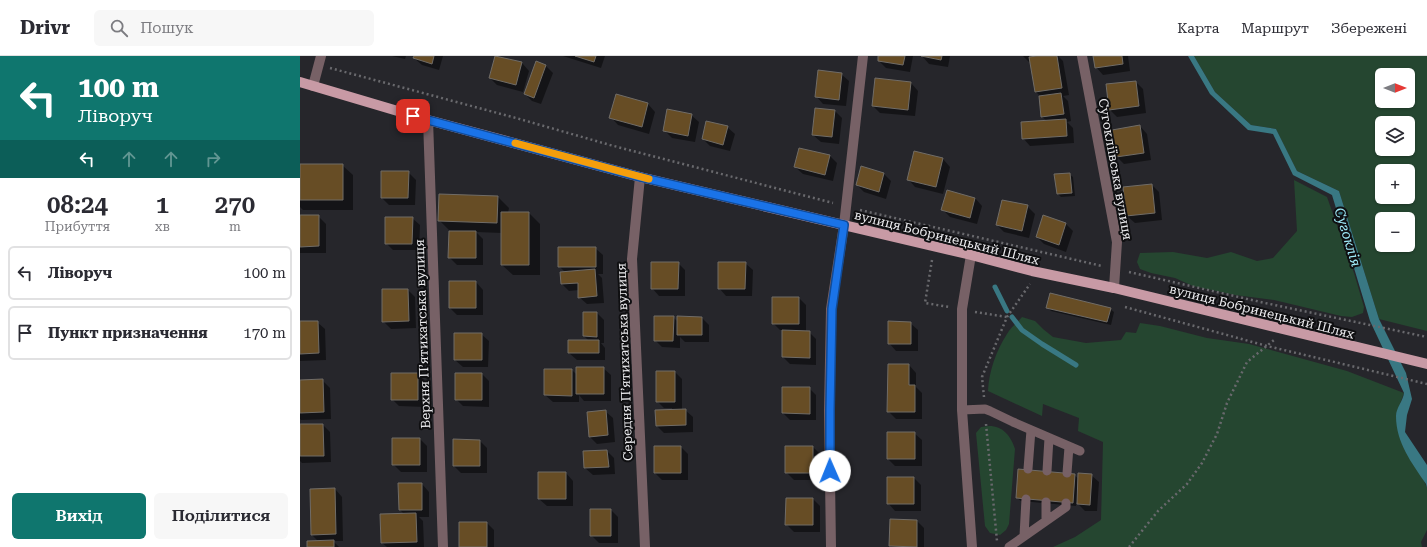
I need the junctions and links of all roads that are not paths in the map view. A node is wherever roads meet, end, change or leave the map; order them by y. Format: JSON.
{"nodes":[{"id":1,"x":863,"y":56,"type":"edge"},
{"id":2,"x":1082,"y":56,"type":"edge"},
{"id":3,"x":320,"y":60,"type":"edge"},
{"id":4,"x":300,"y":82,"type":"edge"},
{"id":5,"x":313,"y":86,"type":"junction"},
{"id":6,"x":428,"y":120,"type":"junction"},
{"id":7,"x":640,"y":177,"type":"junction"},
{"id":8,"x":844,"y":225,"type":"junction"},
{"id":9,"x":971,"y":255,"type":"junction"},
{"id":10,"x":1114,"y":288,"type":"junction"},
{"id":11,"x":1427,"y":364,"type":"edge"},
{"id":12,"x":962,"y":410,"type":"junction"},
{"id":13,"x":1031,"y":430,"type":"junction"},
{"id":14,"x":1050,"y":438,"type":"junction"},
{"id":15,"x":1069,"y":446,"type":"junction"},
{"id":16,"x":1080,"y":451,"type":"dead end"},
{"id":17,"x":1028,"y":469,"type":"dead end"},
{"id":18,"x":1048,"y":471,"type":"dead end"},
{"id":19,"x":1067,"y":472,"type":"dead end"},
{"id":20,"x":1026,"y":499,"type":"dead end"},
{"id":21,"x":1046,"y":502,"type":"dead end"},
{"id":22,"x":1066,"y":503,"type":"dead end"},
{"id":23,"x":1046,"y":521,"type":"junction"},
{"id":24,"x":1024,"y":536,"type":"junction"},
{"id":25,"x":443,"y":547,"type":"edge"},
{"id":26,"x":645,"y":547,"type":"edge"},
{"id":27,"x":831,"y":547,"type":"edge"},
{"id":28,"x":972,"y":547,"type":"edge"},
{"id":29,"x":1009,"y":547,"type":"edge"}],
"edges":[{"from":1,"to":8,"type":"street"},
{"from":2,"to":10,"type":"street","name":"Сугокліївська вулиця"},
{"from":3,"to":5,"type":"street"},
{"from":4,"to":5,"type":"main road","name":"вулиця Бобринецький Шлях"},
{"from":5,"to":6,"type":"main road","name":"вулиця Бобринецький Шлях"},
{"from":6,"to":7,"type":"main road","name":"вулиця Бобринецький Шлях"},
{"from":6,"to":25,"type":"street","name":"Верхня Пʼятихатська вулиця"},
{"from":7,"to":8,"type":"main road","name":"вулиця Бобринецький Шлях"},
{"from":7,"to":26,"type":"street","name":"Середня Пʼятихатська вулиця"},
{"from":8,"to":9,"type":"main road","name":"вулиця Бобринецький Шлях"},
{"from":8,"to":27,"type":"street"},
{"from":9,"to":10,"type":"main road","name":"вулиця Бобринецький Шлях"},
{"from":9,"to":12,"type":"street"},
{"from":10,"to":11,"type":"main road","name":"вулиця Бобринецький Шлях"},
{"from":12,"to":13,"type":"lane"},
{"from":12,"to":28,"type":"street"},
{"from":13,"to":14,"type":"lane"},
{"from":13,"to":17,"type":"lane"},
{"from":14,"to":15,"type":"lane"},
{"from":14,"to":18,"type":"lane"},
{"from":15,"to":16,"type":"lane"},
{"from":15,"to":19,"type":"lane"},
{"from":20,"to":24,"type":"lane"},
{"from":21,"to":23,"type":"lane"},
{"from":22,"to":23,"type":"lane"},
{"from":23,"to":24,"type":"lane"},
{"from":24,"to":29,"type":"lane"}]}
